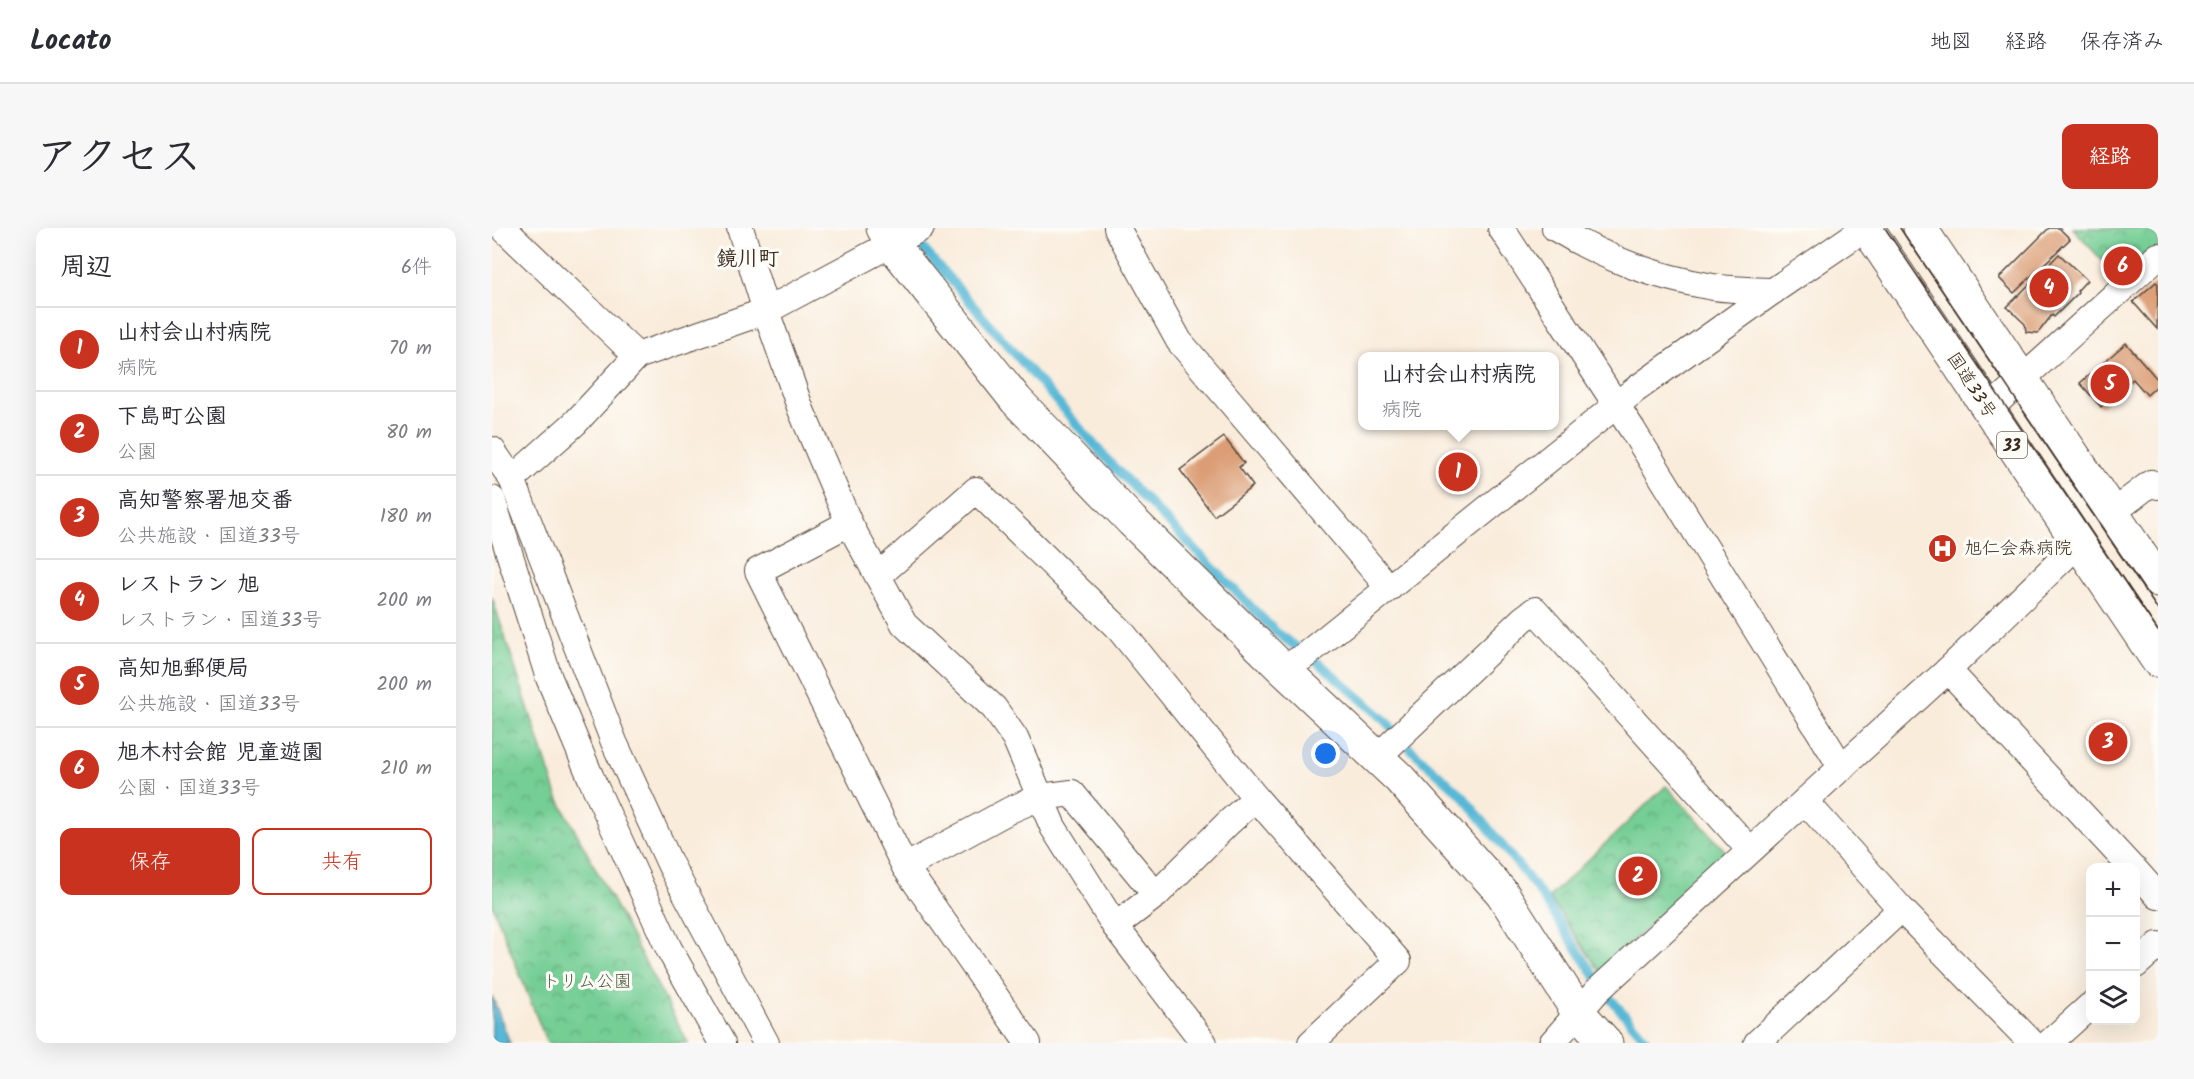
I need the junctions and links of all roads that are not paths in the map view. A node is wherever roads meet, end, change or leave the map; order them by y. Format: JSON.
{"nodes":[{"id":1,"x":503,"y":228,"type":"edge"},
{"id":2,"x":740,"y":228,"type":"edge"},
{"id":3,"x":1117,"y":228,"type":"edge"},
{"id":4,"x":1500,"y":228,"type":"edge"},
{"id":5,"x":1555,"y":228,"type":"edge"},
{"id":6,"x":1866,"y":228,"type":"edge"},
{"id":7,"x":1920,"y":228,"type":"edge"},
{"id":8,"x":899,"y":235,"type":"edge"},
{"id":9,"x":2158,"y":256,"type":"edge"},
{"id":10,"x":1773,"y":291,"type":"junction"},
{"id":11,"x":766,"y":310,"type":"junction"},
{"id":12,"x":637,"y":356,"type":"junction"},
{"id":13,"x":2023,"y":379,"type":"junction"},
{"id":14,"x":1617,"y":406,"type":"junction"},
{"id":15,"x":1988,"y":410,"type":"junction"},
{"id":16,"x":492,"y":450,"type":"edge"},
{"id":17,"x":512,"y":479,"type":"junction"},
{"id":18,"x":2158,"y":486,"type":"edge"},
{"id":19,"x":492,"y":499,"type":"edge"},
{"id":20,"x":2112,"y":513,"type":"junction"},
{"id":21,"x":849,"y":523,"type":"junction"},
{"id":22,"x":2079,"y":543,"type":"junction"},
{"id":23,"x":878,"y":576,"type":"junction"},
{"id":24,"x":2158,"y":580,"type":"edge"},
{"id":25,"x":1389,"y":588,"type":"junction"},
{"id":26,"x":1303,"y":656,"type":"junction"},
{"id":27,"x":2158,"y":662,"type":"edge"},
{"id":28,"x":1948,"y":670,"type":"junction"},
{"id":29,"x":1389,"y":745,"type":"junction"},
{"id":30,"x":1842,"y":768,"type":"junction"},
{"id":31,"x":1040,"y":797,"type":"junction"},
{"id":32,"x":1256,"y":798,"type":"junction"},
{"id":33,"x":1805,"y":801,"type":"junction"},
{"id":34,"x":1750,"y":850,"type":"junction"},
{"id":35,"x":2128,"y":863,"type":"edge"},
{"id":36,"x":905,"y":867,"type":"junction"},
{"id":37,"x":2140,"y":876,"type":"edge"},
{"id":38,"x":1156,"y":895,"type":"junction"},
{"id":39,"x":2158,"y":896,"type":"edge"},
{"id":40,"x":1901,"y":909,"type":"junction"},
{"id":41,"x":1115,"y":926,"type":"junction"},
{"id":42,"x":2158,"y":945,"type":"edge"},
{"id":43,"x":2140,"y":961,"type":"edge"},
{"id":44,"x":1588,"y":1001,"type":"junction"},
{"id":45,"x":2086,"y":1010,"type":"edge"},
{"id":46,"x":722,"y":1043,"type":"edge"},
{"id":47,"x":766,"y":1043,"type":"edge"},
{"id":48,"x":1028,"y":1043,"type":"edge"},
{"id":49,"x":1204,"y":1043,"type":"edge"},
{"id":50,"x":1311,"y":1043,"type":"edge"},
{"id":51,"x":1552,"y":1043,"type":"edge"},
{"id":52,"x":1606,"y":1043,"type":"edge"},
{"id":53,"x":1757,"y":1043,"type":"edge"},
{"id":54,"x":2032,"y":1043,"type":"edge"},
{"id":55,"x":2049,"y":1043,"type":"edge"}],
"edges":[{"from":1,"to":12,"type":"street"},
{"from":2,"to":11,"type":"street"},
{"from":3,"to":25,"type":"street"},
{"from":4,"to":14,"type":"street"},
{"from":5,"to":10,"type":"street"},
{"from":6,"to":10,"type":"street"},
{"from":6,"to":15,"type":"main road","name":"国道33号","number":"33"},
{"from":7,"to":13,"type":"main road","number":"33"},
{"from":8,"to":11,"type":"street"},
{"from":8,"to":26,"type":"main road"},
{"from":9,"to":13,"type":"street"},
{"from":10,"to":14,"type":"street"},
{"from":11,"to":12,"type":"street"},
{"from":11,"to":21,"type":"street"},
{"from":12,"to":17,"type":"street"},
{"from":13,"to":15,"type":"street"},
{"from":13,"to":20,"type":"main road","number":"33"},
{"from":14,"to":25,"type":"street"},
{"from":14,"to":30,"type":"street"},
{"from":15,"to":22,"type":"main road","name":"国道33号","number":"33"},
{"from":16,"to":17,"type":"street"},
{"from":17,"to":47,"type":"street"},
{"from":18,"to":20,"type":"street"},
{"from":19,"to":46,"type":"street"},
{"from":20,"to":24,"type":"main road","number":"33"},
{"from":21,"to":23,"type":"street"},
{"from":21,"to":36,"type":"street"},
{"from":22,"to":27,"type":"main road","name":"国道33号","number":"33"},
{"from":22,"to":28,"type":"street"},
{"from":23,"to":31,"type":"street"},
{"from":23,"to":32,"type":"street"},
{"from":25,"to":26,"type":"street"},
{"from":26,"to":29,"type":"main road"},
{"from":28,"to":30,"type":"street"},
{"from":28,"to":35,"type":"street"},
{"from":29,"to":34,"type":"street"},
{"from":29,"to":44,"type":"main road"},
{"from":30,"to":33,"type":"street"},
{"from":31,"to":36,"type":"street"},
{"from":31,"to":38,"type":"street"},
{"from":31,"to":41,"type":"street"},
{"from":32,"to":38,"type":"street"},
{"from":32,"to":50,"type":"street"},
{"from":33,"to":34,"type":"street"},
{"from":33,"to":40,"type":"street"},
{"from":34,"to":44,"type":"street"},
{"from":36,"to":48,"type":"street"},
{"from":37,"to":39,"type":"street"},
{"from":38,"to":41,"type":"street"},
{"from":40,"to":53,"type":"street"},
{"from":40,"to":54,"type":"street"},
{"from":41,"to":49,"type":"street"},
{"from":42,"to":43,"type":"street"},
{"from":44,"to":51,"type":"street"},
{"from":44,"to":52,"type":"main road"},
{"from":45,"to":55,"type":"street"}]}
